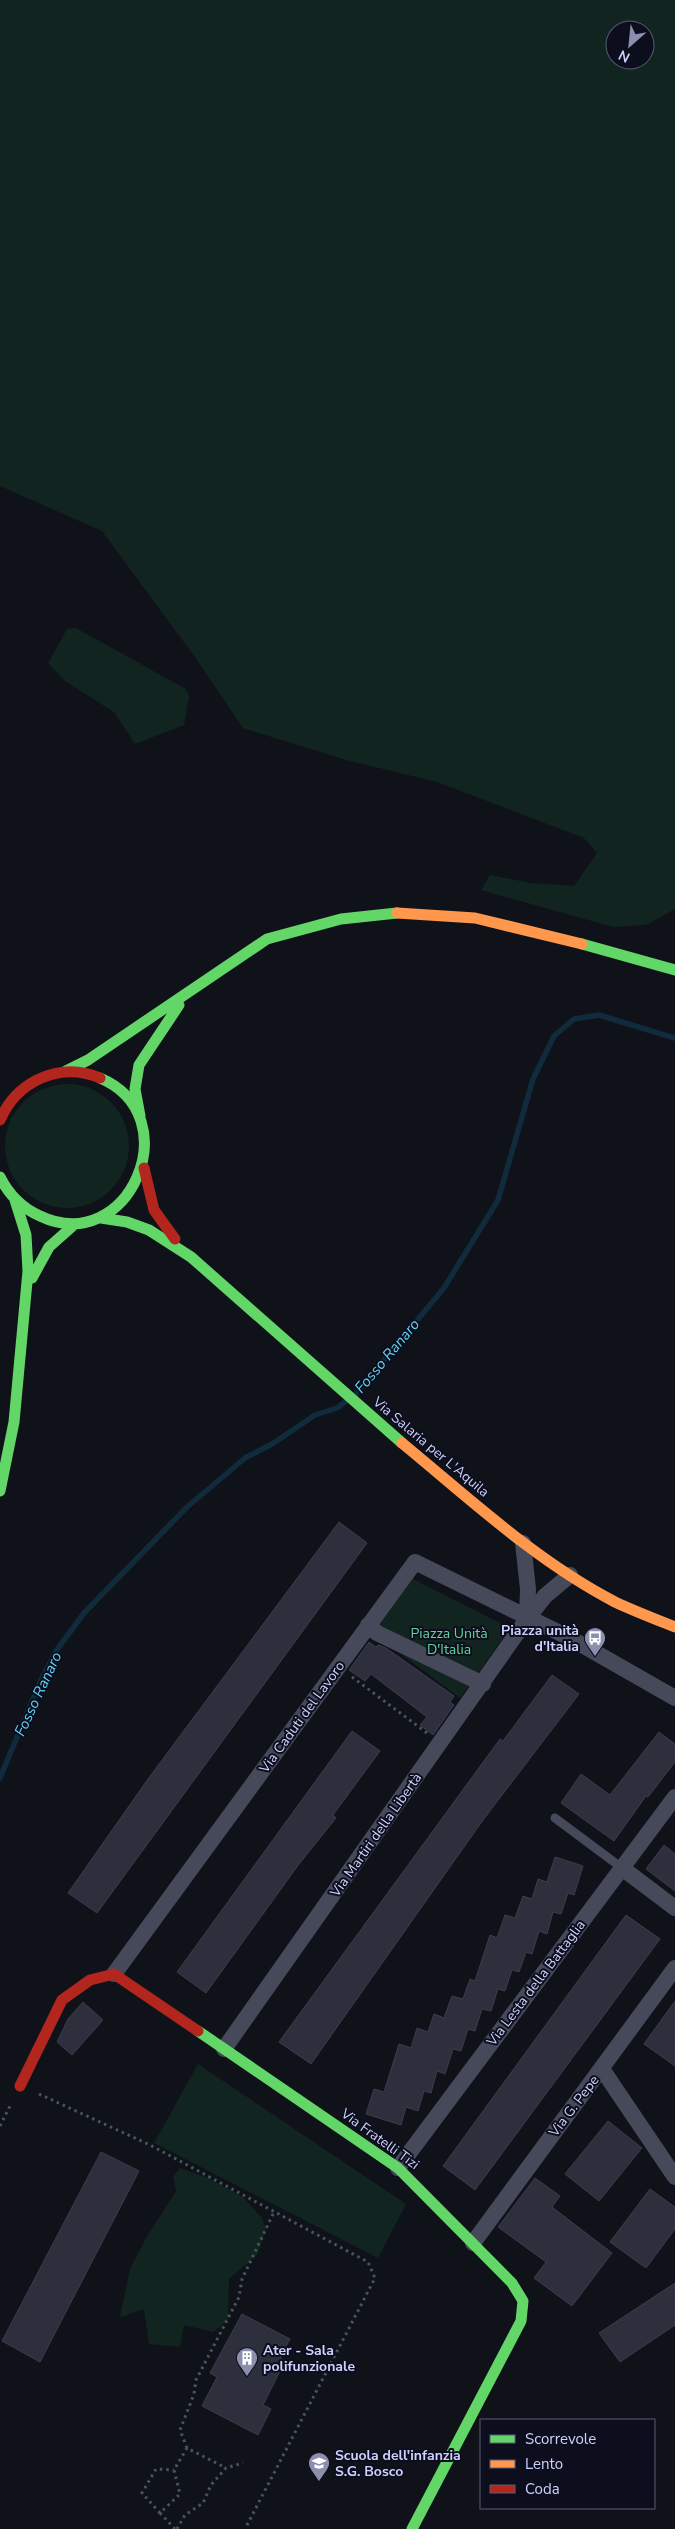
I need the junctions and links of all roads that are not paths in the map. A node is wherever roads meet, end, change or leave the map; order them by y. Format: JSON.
{"nodes":[{"id":1,"x":675,"y":970,"type":"edge"},
{"id":2,"x":194,"y":989,"type":"junction"},
{"id":3,"x":66,"y":1071,"type":"junction"},
{"id":4,"x":40,"y":1077,"type":"junction"},
{"id":5,"x":14,"y":1083,"type":"dead end"},
{"id":6,"x":140,"y":1116,"type":"junction"},
{"id":7,"x":0,"y":1120,"type":"edge"},
{"id":8,"x":144,"y":1168,"type":"junction"},
{"id":9,"x":0,"y":1178,"type":"edge"},
{"id":10,"x":15,"y":1200,"type":"junction"},
{"id":11,"x":101,"y":1218,"type":"junction"},
{"id":12,"x":75,"y":1224,"type":"junction"},
{"id":13,"x":191,"y":1257,"type":"junction"},
{"id":14,"x":24,"y":1299,"type":"junction"},
{"id":15,"x":0,"y":1491,"type":"edge"},
{"id":16,"x":523,"y":1543,"type":"junction"},
{"id":17,"x":570,"y":1575,"type":"junction"},
{"id":18,"x":527,"y":1619,"type":"junction"},
{"id":19,"x":368,"y":1625,"type":"junction"},
{"id":20,"x":675,"y":1627,"type":"edge"},
{"id":21,"x":483,"y":1684,"type":"junction"},
{"id":22,"x":675,"y":1698,"type":"edge"},
{"id":23,"x":675,"y":1798,"type":"edge"},
{"id":24,"x":555,"y":1818,"type":"dead end"},
{"id":25,"x":622,"y":1868,"type":"junction"},
{"id":26,"x":675,"y":1908,"type":"edge"},
{"id":27,"x":675,"y":1968,"type":"edge"},
{"id":28,"x":114,"y":1974,"type":"junction"},
{"id":29,"x":224,"y":2049,"type":"junction"},
{"id":30,"x":602,"y":2069,"type":"junction"},
{"id":31,"x":20,"y":2086,"type":"road end"},
{"id":32,"x":398,"y":2168,"type":"junction"},
{"id":33,"x":675,"y":2177,"type":"edge"},
{"id":34,"x":473,"y":2243,"type":"junction"},
{"id":35,"x":412,"y":2529,"type":"edge"}],
"edges":[{"from":1,"to":2,"type":"main road"},
{"from":2,"to":3,"type":"main road"},
{"from":2,"to":6,"type":"main road"},
{"from":3,"to":4,"type":"main road"},
{"from":3,"to":6,"type":"main road"},
{"from":4,"to":5,"type":"main road"},
{"from":4,"to":7,"type":"main road"},
{"from":6,"to":8,"type":"main road"},
{"from":8,"to":11,"type":"main road"},
{"from":8,"to":13,"type":"main road","name":"Via Salaria per L'Aquila"},
{"from":9,"to":10,"type":"main road"},
{"from":10,"to":12,"type":"main road"},
{"from":10,"to":14,"type":"main road"},
{"from":11,"to":12,"type":"main road"},
{"from":11,"to":13,"type":"main road","name":"Via Salaria per L'Aquila"},
{"from":12,"to":14,"type":"main road"},
{"from":13,"to":16,"type":"main road","name":"Via Salaria per L'Aquila"},
{"from":14,"to":15,"type":"main road"},
{"from":16,"to":17,"type":"main road","name":"Via Salaria per L'Aquila"},
{"from":16,"to":18,"type":"street"},
{"from":17,"to":18,"type":"street","name":"Via Martiri della Libertà"},
{"from":17,"to":20,"type":"main road","name":"Via Salaria per L'Aquila"},
{"from":18,"to":19,"type":"street","name":"Via Caduti del Lavoro"},
{"from":18,"to":21,"type":"street","name":"Via Martiri della Libertà"},
{"from":18,"to":22,"type":"street"},
{"from":19,"to":21,"type":"street"},
{"from":19,"to":28,"type":"street","name":"Via Caduti del Lavoro"},
{"from":21,"to":29,"type":"street","name":"Via Martiri della Libertà"},
{"from":23,"to":25,"type":"street","name":"Via Lesta della Battaglia"},
{"from":24,"to":25,"type":"lane"},
{"from":25,"to":26,"type":"street"},
{"from":25,"to":32,"type":"street","name":"Via Lesta della Battaglia"},
{"from":27,"to":30,"type":"street","name":"Via G. Pepe"},
{"from":28,"to":29,"type":"main road","name":"Via Fratelli Tizi"},
{"from":28,"to":31,"type":"main road"},
{"from":29,"to":32,"type":"main road","name":"Via Fratelli Tizi"},
{"from":30,"to":33,"type":"street"},
{"from":30,"to":34,"type":"street","name":"Via G. Pepe"},
{"from":32,"to":34,"type":"main road","name":"Via Fratelli Tizi"},
{"from":34,"to":35,"type":"main road","name":"Via Fratelli Tizi"}]}
